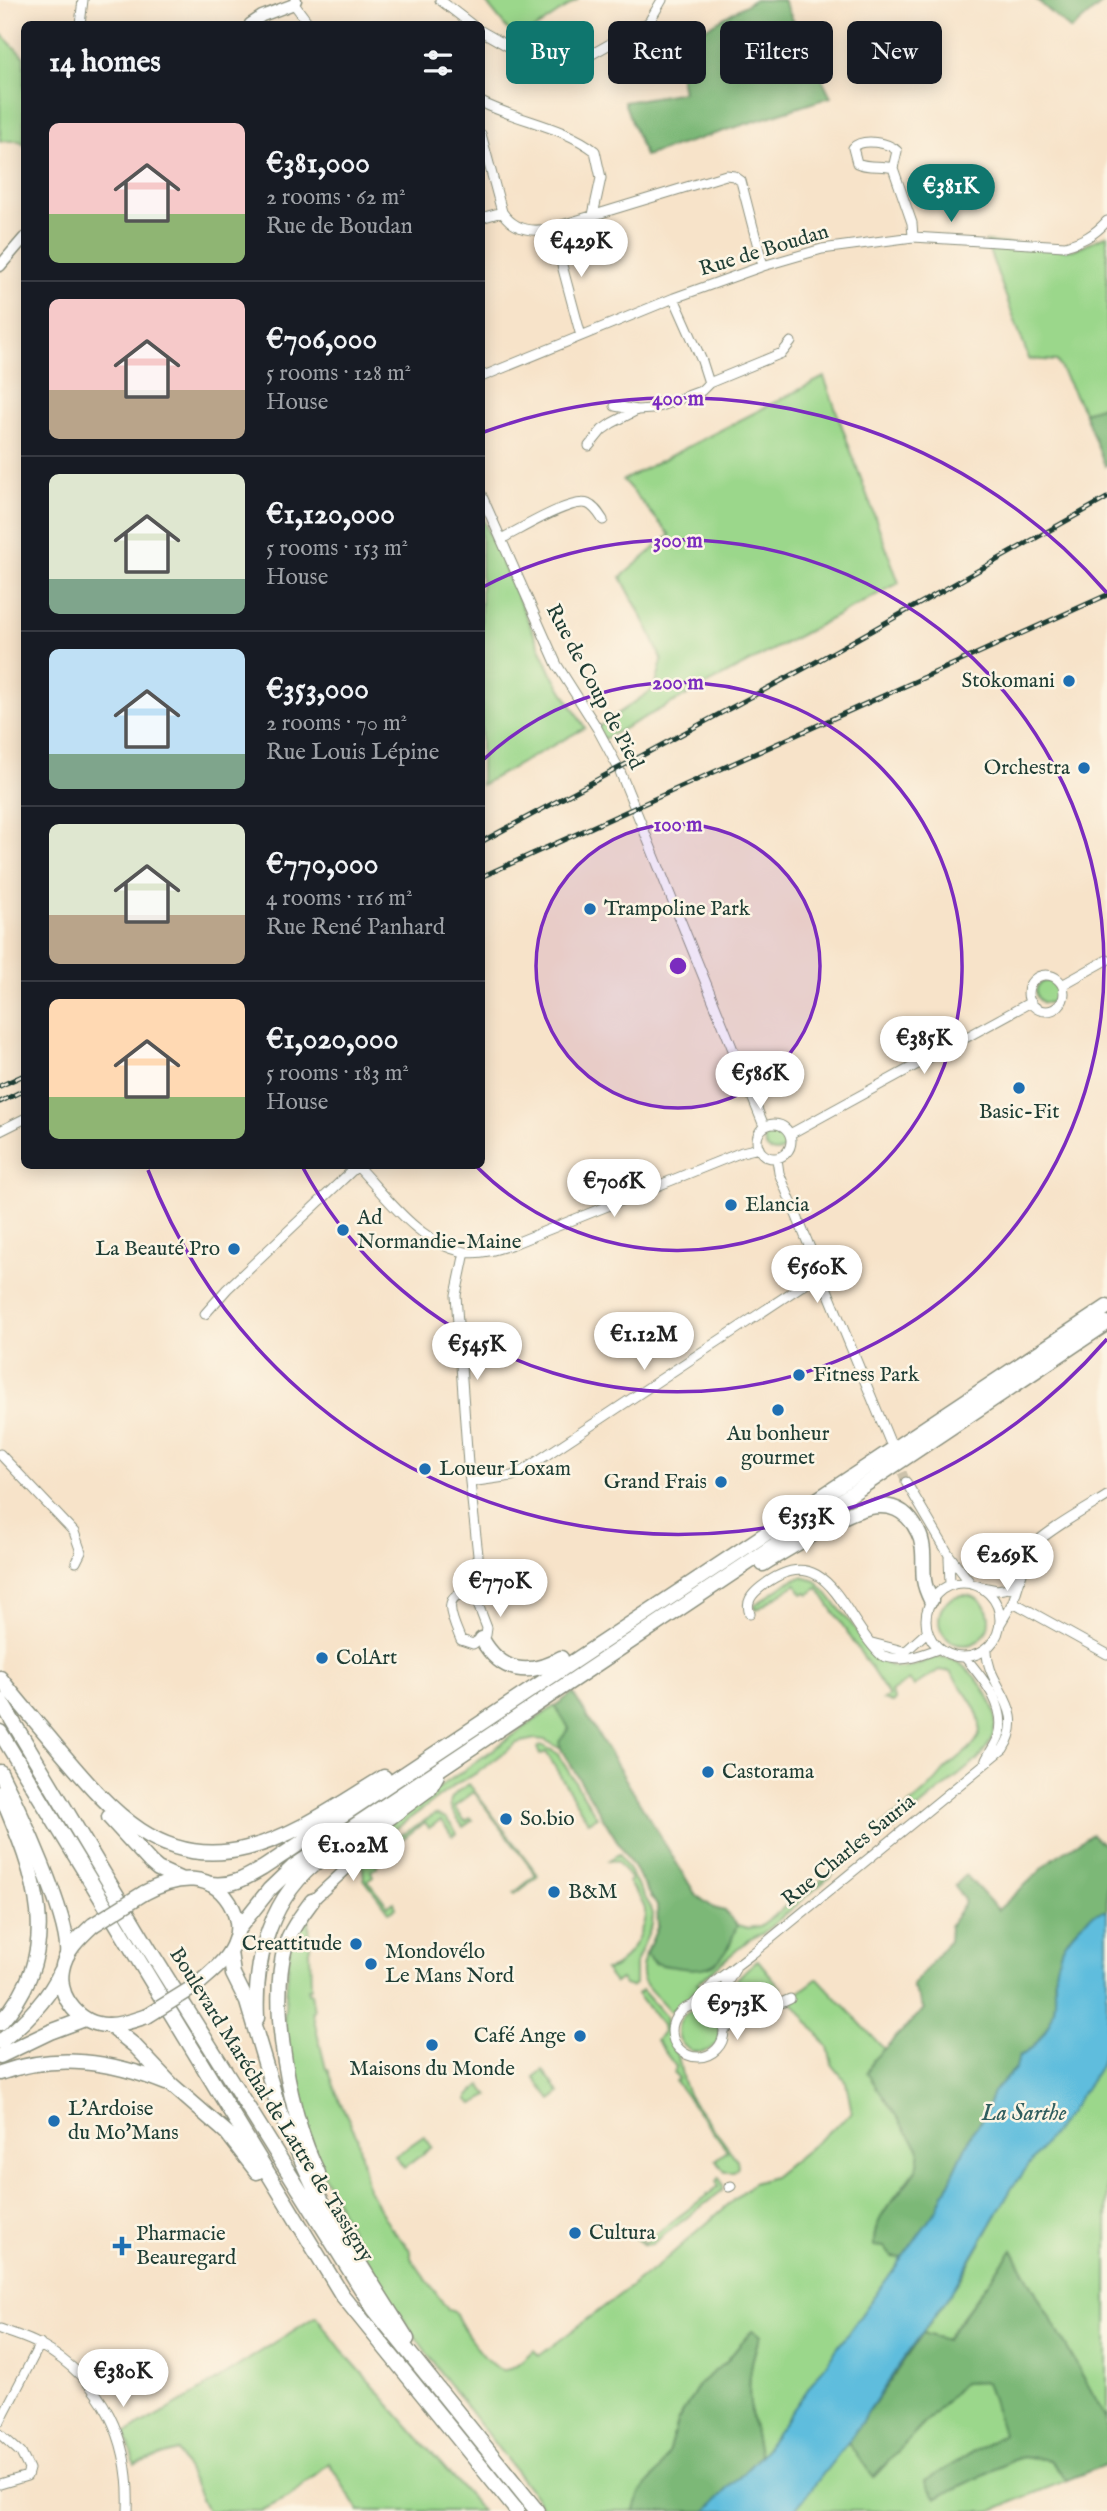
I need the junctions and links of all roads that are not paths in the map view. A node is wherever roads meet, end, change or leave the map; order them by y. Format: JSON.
{"nodes":[{"id":1,"x":83,"y":0,"type":"edge"},
{"id":2,"x":440,"y":0,"type":"edge"},
{"id":3,"x":662,"y":0,"type":"edge"},
{"id":4,"x":295,"y":2,"type":"edge"},
{"id":5,"x":80,"y":21,"type":"edge"},
{"id":6,"x":254,"y":21,"type":"edge"},
{"id":7,"x":307,"y":21,"type":"edge"},
{"id":8,"x":467,"y":21,"type":"edge"},
{"id":9,"x":485,"y":33,"type":"edge"},
{"id":10,"x":485,"y":104,"type":"edge"},
{"id":11,"x":485,"y":149,"type":"edge"},
{"id":12,"x":893,"y":169,"type":"junction"},
{"id":13,"x":502,"y":212,"type":"junction"},
{"id":14,"x":593,"y":215,"type":"junction"},
{"id":15,"x":485,"y":217,"type":"edge"},
{"id":16,"x":1107,"y":221,"type":"edge"},
{"id":17,"x":552,"y":228,"type":"junction"},
{"id":18,"x":913,"y":237,"type":"junction"},
{"id":19,"x":21,"y":242,"type":"edge"},
{"id":20,"x":0,"y":266,"type":"edge"},
{"id":21,"x":763,"y":266,"type":"junction"},
{"id":22,"x":674,"y":298,"type":"junction"},
{"id":23,"x":581,"y":336,"type":"junction"},
{"id":24,"x":791,"y":342,"type":"dead end"},
{"id":25,"x":485,"y":375,"type":"edge"},
{"id":26,"x":709,"y":383,"type":"junction"},
{"id":27,"x":615,"y":406,"type":"dead end"},
{"id":28,"x":637,"y":410,"type":"junction"},
{"id":29,"x":589,"y":446,"type":"dead end"},
{"id":30,"x":485,"y":503,"type":"edge"},
{"id":31,"x":603,"y":520,"type":"dead end"},
{"id":32,"x":501,"y":539,"type":"junction"},
{"id":33,"x":1107,"y":960,"type":"edge"},
{"id":34,"x":1062,"y":985,"type":"junction"},
{"id":35,"x":1031,"y":1002,"type":"junction"},
{"id":36,"x":21,"y":1120,"type":"edge"},
{"id":37,"x":764,"y":1126,"type":"junction"},
{"id":38,"x":0,"y":1131,"type":"edge"},
{"id":39,"x":790,"y":1134,"type":"junction"},
{"id":40,"x":759,"y":1148,"type":"junction"},
{"id":41,"x":778,"y":1159,"type":"junction"},
{"id":42,"x":354,"y":1169,"type":"edge"},
{"id":43,"x":360,"y":1169,"type":"edge"},
{"id":44,"x":465,"y":1252,"type":"junction"},
{"id":45,"x":821,"y":1273,"type":"junction"},
{"id":46,"x":1107,"y":1307,"type":"edge"},
{"id":47,"x":205,"y":1314,"type":"dead end"},
{"id":48,"x":1107,"y":1323,"type":"edge"},
{"id":49,"x":1107,"y":1332,"type":"edge"},
{"id":50,"x":992,"y":1399,"type":"junction"},
{"id":51,"x":890,"y":1442,"type":"dead end"},
{"id":52,"x":0,"y":1454,"type":"edge"},
{"id":53,"x":470,"y":1482,"type":"junction"},
{"id":54,"x":906,"y":1482,"type":"tunnel mouth"},
{"id":55,"x":1107,"y":1496,"type":"edge"},
{"id":56,"x":478,"y":1555,"type":"junction"},
{"id":57,"x":949,"y":1555,"type":"junction"},
{"id":58,"x":1024,"y":1558,"type":"junction"},
{"id":59,"x":76,"y":1562,"type":"dead end"},
{"id":60,"x":950,"y":1585,"type":"junction"},
{"id":61,"x":974,"y":1585,"type":"junction"},
{"id":62,"x":459,"y":1594,"type":"junction"},
{"id":63,"x":474,"y":1594,"type":"junction"},
{"id":64,"x":931,"y":1601,"type":"junction"},
{"id":65,"x":1013,"y":1602,"type":"junction"},
{"id":66,"x":750,"y":1614,"type":"dead end"},
{"id":67,"x":1000,"y":1624,"type":"junction"},
{"id":68,"x":618,"y":1630,"type":"junction"},
{"id":69,"x":647,"y":1631,"type":"junction"},
{"id":70,"x":927,"y":1632,"type":"junction"},
{"id":71,"x":482,"y":1639,"type":"junction"},
{"id":72,"x":872,"y":1643,"type":"junction"},
{"id":73,"x":987,"y":1648,"type":"junction"},
{"id":74,"x":938,"y":1649,"type":"junction"},
{"id":75,"x":1107,"y":1654,"type":"edge"},
{"id":76,"x":965,"y":1657,"type":"junction"},
{"id":77,"x":0,"y":1678,"type":"edge"},
{"id":78,"x":534,"y":1685,"type":"junction"},
{"id":79,"x":0,"y":1700,"type":"edge"},
{"id":80,"x":0,"y":1732,"type":"edge"},
{"id":81,"x":49,"y":1738,"type":"junction"},
{"id":82,"x":984,"y":1763,"type":"junction"},
{"id":83,"x":440,"y":1770,"type":"junction"},
{"id":84,"x":0,"y":1772,"type":"edge"},
{"id":85,"x":0,"y":1792,"type":"edge"},
{"id":86,"x":396,"y":1799,"type":"junction"},
{"id":87,"x":358,"y":1858,"type":"joint"},
{"id":88,"x":180,"y":1879,"type":"junction"},
{"id":89,"x":210,"y":1884,"type":"junction"},
{"id":90,"x":312,"y":1901,"type":"joint"},
{"id":91,"x":238,"y":1928,"type":"junction"},
{"id":92,"x":230,"y":1952,"type":"junction"},
{"id":93,"x":67,"y":1955,"type":"junction"},
{"id":94,"x":736,"y":1967,"type":"junction"},
{"id":95,"x":61,"y":1971,"type":"junction"},
{"id":96,"x":790,"y":1999,"type":"dead end"},
{"id":97,"x":693,"y":2005,"type":"junction"},
{"id":98,"x":718,"y":2014,"type":"junction"},
{"id":99,"x":85,"y":2019,"type":"junction"},
{"id":100,"x":0,"y":2023,"type":"edge"},
{"id":101,"x":109,"y":2025,"type":"junction"},
{"id":102,"x":724,"y":2029,"type":"junction"},
{"id":103,"x":258,"y":2035,"type":"junction"},
{"id":104,"x":0,"y":2042,"type":"edge"},
{"id":105,"x":0,"y":2056,"type":"edge"},
{"id":106,"x":0,"y":2073,"type":"edge"},
{"id":107,"x":173,"y":2087,"type":"junction"},
{"id":108,"x":299,"y":2227,"type":"junction"},
{"id":109,"x":344,"y":2239,"type":"junction"},
{"id":110,"x":0,"y":2329,"type":"edge"},
{"id":111,"x":40,"y":2344,"type":"junction"},
{"id":112,"x":456,"y":2414,"type":"junction"},
{"id":113,"x":0,"y":2421,"type":"edge"},
{"id":114,"x":0,"y":2434,"type":"edge"},
{"id":115,"x":0,"y":2484,"type":"edge"},
{"id":116,"x":128,"y":2511,"type":"edge"},
{"id":117,"x":517,"y":2511,"type":"edge"},
{"id":118,"x":537,"y":2511,"type":"edge"}],
"edges":[{"from":1,"to":5,"type":"street"},
{"from":2,"to":8,"type":"street"},
{"from":3,"to":9,"type":"street"},
{"from":4,"to":6,"type":"street"},
{"from":4,"to":7,"type":"street"},
{"from":10,"to":14,"type":"street"},
{"from":11,"to":13,"type":"street"},
{"from":12,"to":12,"type":"street"},
{"from":12,"to":18,"type":"street"},
{"from":13,"to":15,"type":"street"},
{"from":13,"to":17,"type":"street"},
{"from":14,"to":17,"type":"street"},
{"from":14,"to":21,"type":"street"},
{"from":16,"to":18,"type":"street","name":"Rue de Boudan"},
{"from":17,"to":23,"type":"street"},
{"from":18,"to":21,"type":"street","name":"Rue de Boudan"},
{"from":19,"to":20,"type":"street"},
{"from":21,"to":22,"type":"street","name":"Rue de Boudan"},
{"from":22,"to":23,"type":"street","name":"Rue de Boudan"},
{"from":22,"to":26,"type":"street"},
{"from":23,"to":25,"type":"street","name":"Rue de Boudan"},
{"from":24,"to":26,"type":"street"},
{"from":26,"to":28,"type":"street"},
{"from":27,"to":28,"type":"street"},
{"from":28,"to":29,"type":"street"},
{"from":30,"to":32,"type":"street","name":"Rue de Coup de Pied"},
{"from":31,"to":32,"type":"street"},
{"from":32,"to":37,"type":"street","name":"Rue de Coup de Pied"},
{"from":33,"to":34,"type":"street"},
{"from":34,"to":35,"type":"street"},
{"from":34,"to":35,"type":"street"},
{"from":35,"to":39,"type":"street"},
{"from":36,"to":38,"type":"street"},
{"from":37,"to":39,"type":"street"},
{"from":37,"to":40,"type":"street"},
{"from":39,"to":41,"type":"street"},
{"from":40,"to":41,"type":"street"},
{"from":40,"to":44,"type":"street"},
{"from":41,"to":45,"type":"street"},
{"from":42,"to":47,"type":"street"},
{"from":43,"to":44,"type":"street"},
{"from":44,"to":53,"type":"street"},
{"from":45,"to":51,"type":"street"},
{"from":45,"to":53,"type":"street"},
{"from":46,"to":68,"type":"main road"},
{"from":48,"to":50,"type":"main road"},
{"from":49,"to":50,"type":"main road"},
{"from":50,"to":69,"type":"main road"},
{"from":52,"to":59,"type":"street"},
{"from":53,"to":56,"type":"street"},
{"from":54,"to":57,"type":"street"},
{"from":55,"to":58,"type":"street"},
{"from":56,"to":62,"type":"street"},
{"from":56,"to":63,"type":"street"},
{"from":57,"to":60,"type":"street"},
{"from":57,"to":61,"type":"street"},
{"from":58,"to":61,"type":"street"},
{"from":58,"to":65,"type":"street"},
{"from":60,"to":61,"type":"street"},
{"from":60,"to":64,"type":"street"},
{"from":61,"to":67,"type":"street"},
{"from":62,"to":63,"type":"street"},
{"from":62,"to":71,"type":"street"},
{"from":63,"to":71,"type":"street"},
{"from":64,"to":69,"type":"main road"},
{"from":64,"to":70,"type":"street"},
{"from":65,"to":67,"type":"street"},
{"from":65,"to":75,"type":"street"},
{"from":66,"to":72,"type":"street"},
{"from":67,"to":73,"type":"street"},
{"from":68,"to":71,"type":"main road"},
{"from":68,"to":78,"type":"main road"},
{"from":69,"to":83,"type":"main road"},
{"from":70,"to":72,"type":"street"},
{"from":70,"to":74,"type":"street"},
{"from":72,"to":74,"type":"street"},
{"from":73,"to":76,"type":"street"},
{"from":73,"to":82,"type":"street","name":"Rue Charles Sauria"},
{"from":74,"to":76,"type":"street"},
{"from":76,"to":82,"type":"street","name":"Rue Charles Sauria"},
{"from":77,"to":81,"type":"main road"},
{"from":78,"to":81,"type":"main road"},
{"from":78,"to":89,"type":"main road"},
{"from":79,"to":112,"type":"main road","name":"Boulevard Maréchal de Lattre de Tassigny"},
{"from":80,"to":108,"type":"main road","name":"Boulevard Maréchal de Lattre de Tassigny"},
{"from":81,"to":88,"type":"main road"},
{"from":82,"to":94,"type":"street","name":"Rue Charles Sauria"},
{"from":83,"to":86,"type":"main road"},
{"from":83,"to":87,"type":"main road"},
{"from":84,"to":93,"type":"main road"},
{"from":85,"to":100,"type":"main road"},
{"from":86,"to":91,"type":"main road"},
{"from":86,"to":103,"type":"main road"},
{"from":87,"to":90,"type":"street"},
{"from":88,"to":89,"type":"main road"},
{"from":88,"to":93,"type":"main road","bridge":true},
{"from":89,"to":91,"type":"main road"},
{"from":90,"to":109,"type":"main road"},
{"from":91,"to":92,"type":"main road"},
{"from":92,"to":101,"type":"main road","bridge":true},
{"from":92,"to":103,"type":"main road"},
{"from":93,"to":95,"type":"main road"},
{"from":94,"to":97,"type":"street","name":"Rue Charles Sauria"},
{"from":94,"to":98,"type":"street","name":"Rue Charles Sauria"},
{"from":95,"to":99,"type":"main road"},
{"from":95,"to":104,"type":"main road"},
{"from":96,"to":102,"type":"street"},
{"from":97,"to":98,"type":"street"},
{"from":97,"to":102,"type":"street"},
{"from":98,"to":102,"type":"street"},
{"from":99,"to":101,"type":"main road"},
{"from":99,"to":105,"type":"main road"},
{"from":101,"to":107,"type":"main road"},
{"from":103,"to":109,"type":"main road"},
{"from":106,"to":107,"type":"main road"},
{"from":107,"to":108,"type":"main road"},
{"from":108,"to":117,"type":"main road","name":"Boulevard Maréchal de Lattre de Tassigny"},
{"from":109,"to":112,"type":"main road"},
{"from":110,"to":111,"type":"street"},
{"from":111,"to":113,"type":"street"},
{"from":111,"to":116,"type":"street"},
{"from":112,"to":118,"type":"main road","name":"Boulevard Maréchal de Lattre de Tassigny"},
{"from":114,"to":115,"type":"street"}]}
